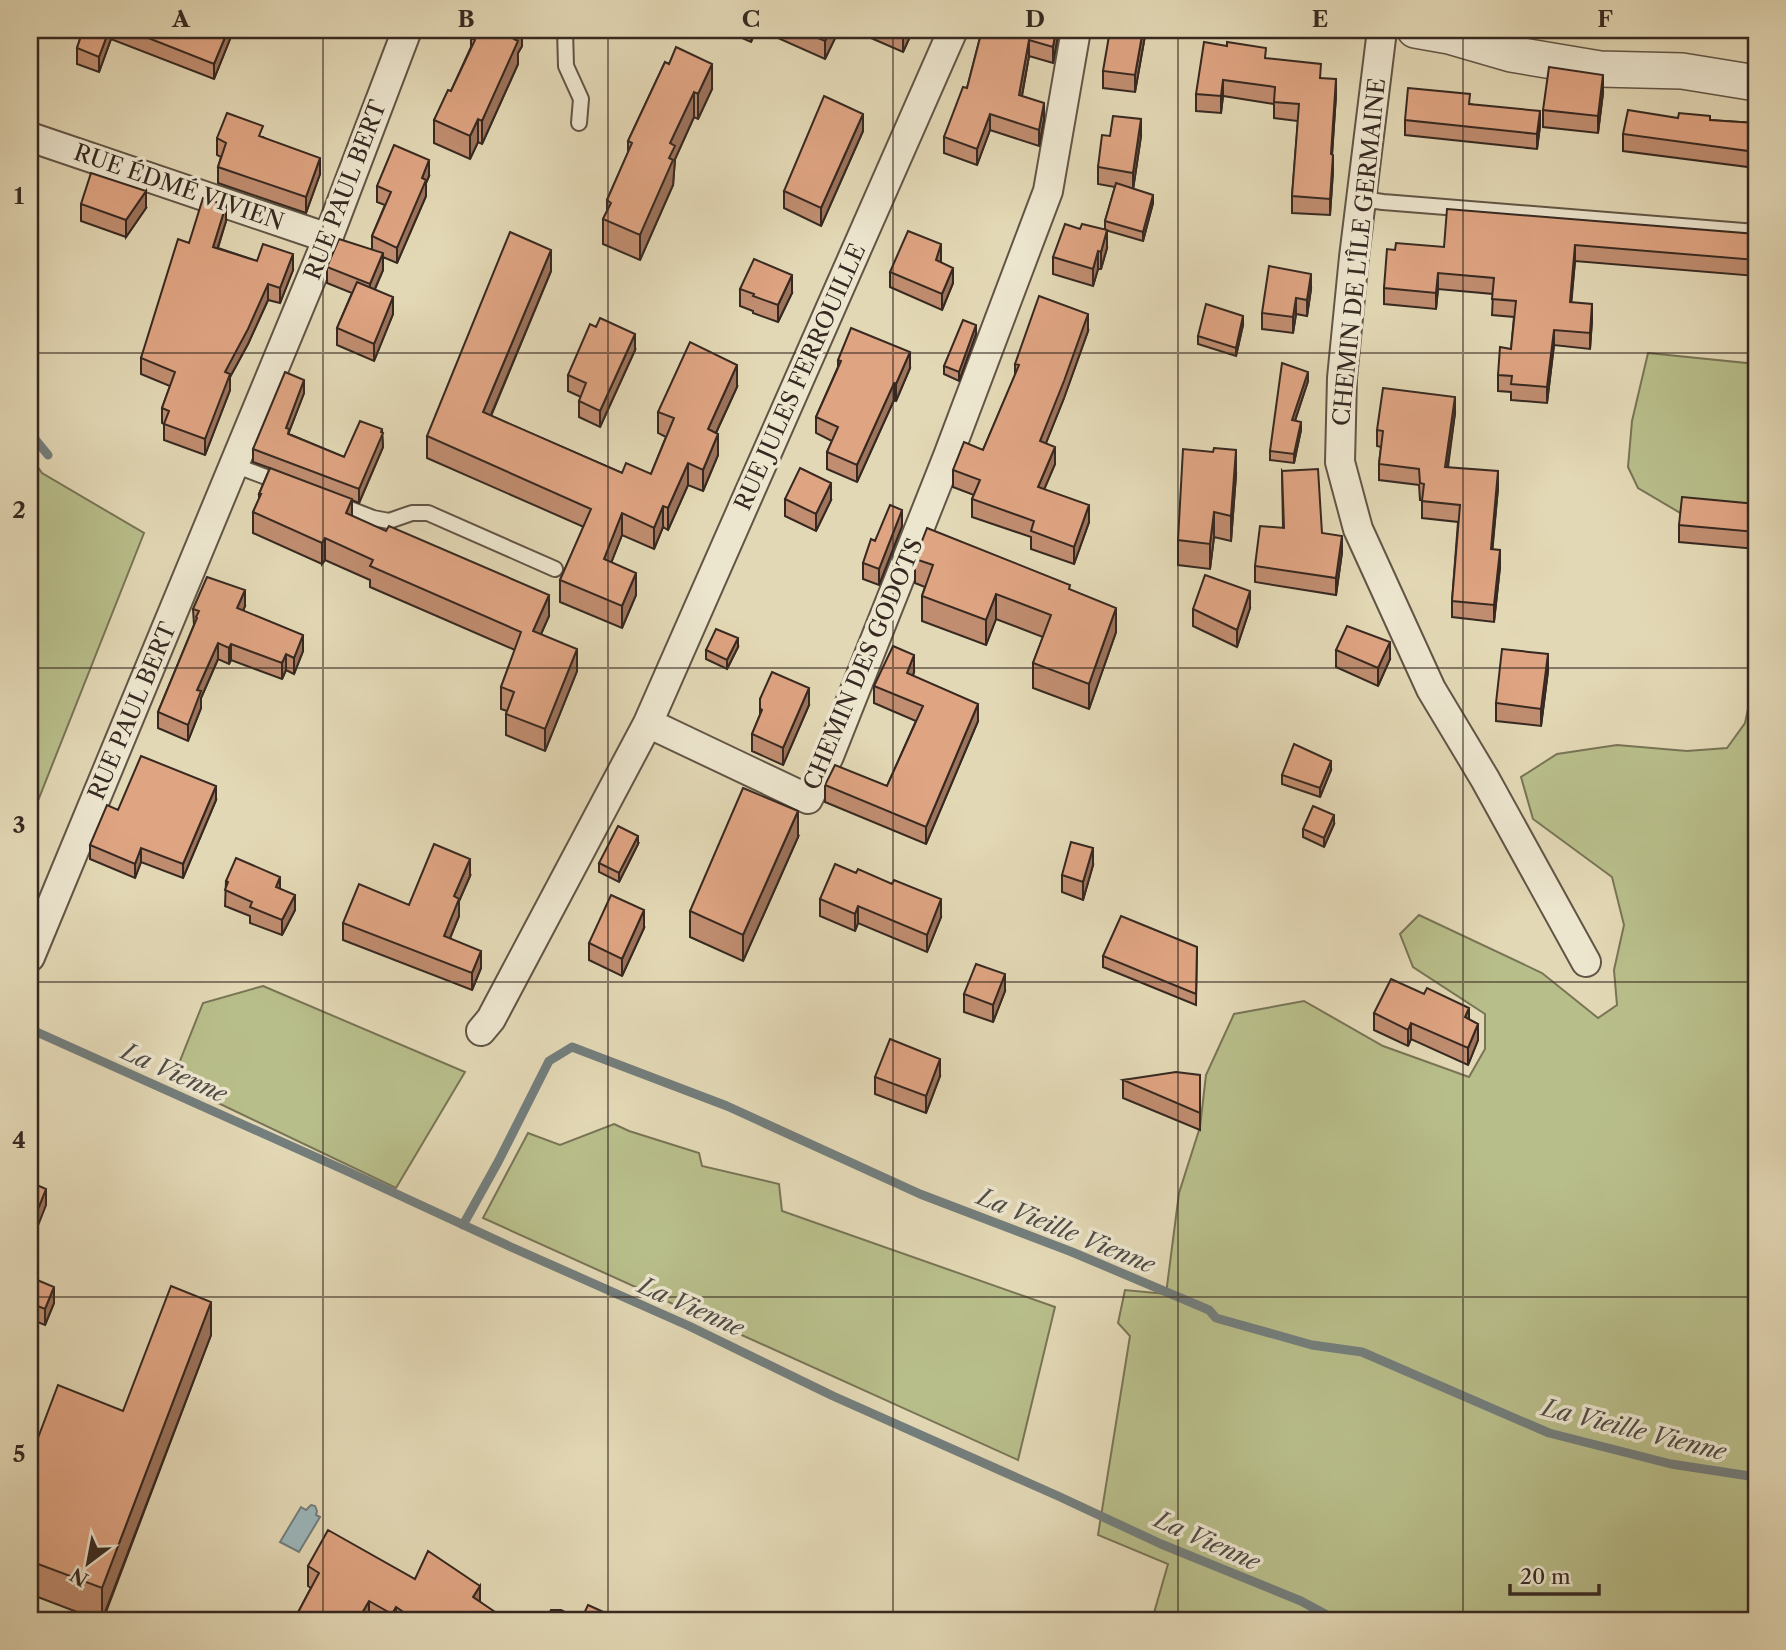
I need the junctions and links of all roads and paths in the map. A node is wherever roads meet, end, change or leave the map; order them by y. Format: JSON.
{"nodes":[{"id":1,"x":407,"y":30,"type":"edge"},
{"id":2,"x":565,"y":30,"type":"edge"},
{"id":3,"x":953,"y":30,"type":"edge"},
{"id":4,"x":1076,"y":30,"type":"edge"},
{"id":5,"x":1382,"y":30,"type":"edge"},
{"id":6,"x":1415,"y":30,"type":"edge"},
{"id":7,"x":1756,"y":83,"type":"edge"},
{"id":8,"x":579,"y":123,"type":"dead end"},
{"id":9,"x":30,"y":137,"type":"edge"},
{"id":10,"x":1362,"y":199,"type":"junction"},
{"id":11,"x":1756,"y":232,"type":"edge"},
{"id":12,"x":328,"y":238,"type":"junction"},
{"id":13,"x":234,"y":466,"type":"junction"},
{"id":14,"x":297,"y":489,"type":"edge"},
{"id":15,"x":323,"y":499,"type":"edge"},
{"id":16,"x":555,"y":569,"type":"dead end"},
{"id":17,"x":648,"y":723,"type":"junction"},
{"id":18,"x":30,"y":957,"type":"edge"},
{"id":19,"x":1586,"y":962,"type":"dead end"},
{"id":20,"x":481,"y":1031,"type":"dead end"}],
"edges":[{"from":1,"to":12,"type":"street","name":"RUE PAUL BERT"},
{"from":2,"to":8,"type":"lane"},
{"from":3,"to":17,"type":"street","name":"RUE JULES FERROUILLE"},
{"from":4,"to":17,"type":"street","name":"CHEMIN DES GODOTS"},
{"from":5,"to":10,"type":"street","name":"CHEMIN DE L'ÎLE GERMAINE"},
{"from":6,"to":7,"type":"street"},
{"from":9,"to":12,"type":"street","name":"RUE ÉDMÉ VIVIEN"},
{"from":10,"to":11,"type":"lane"},
{"from":10,"to":19,"type":"street","name":"CHEMIN DE L'ÎLE GERMAINE"},
{"from":12,"to":13,"type":"street","name":"RUE PAUL BERT"},
{"from":13,"to":14,"type":"lane"},
{"from":13,"to":18,"type":"street","name":"RUE PAUL BERT"},
{"from":15,"to":16,"type":"lane"},
{"from":17,"to":20,"type":"street"}]}
